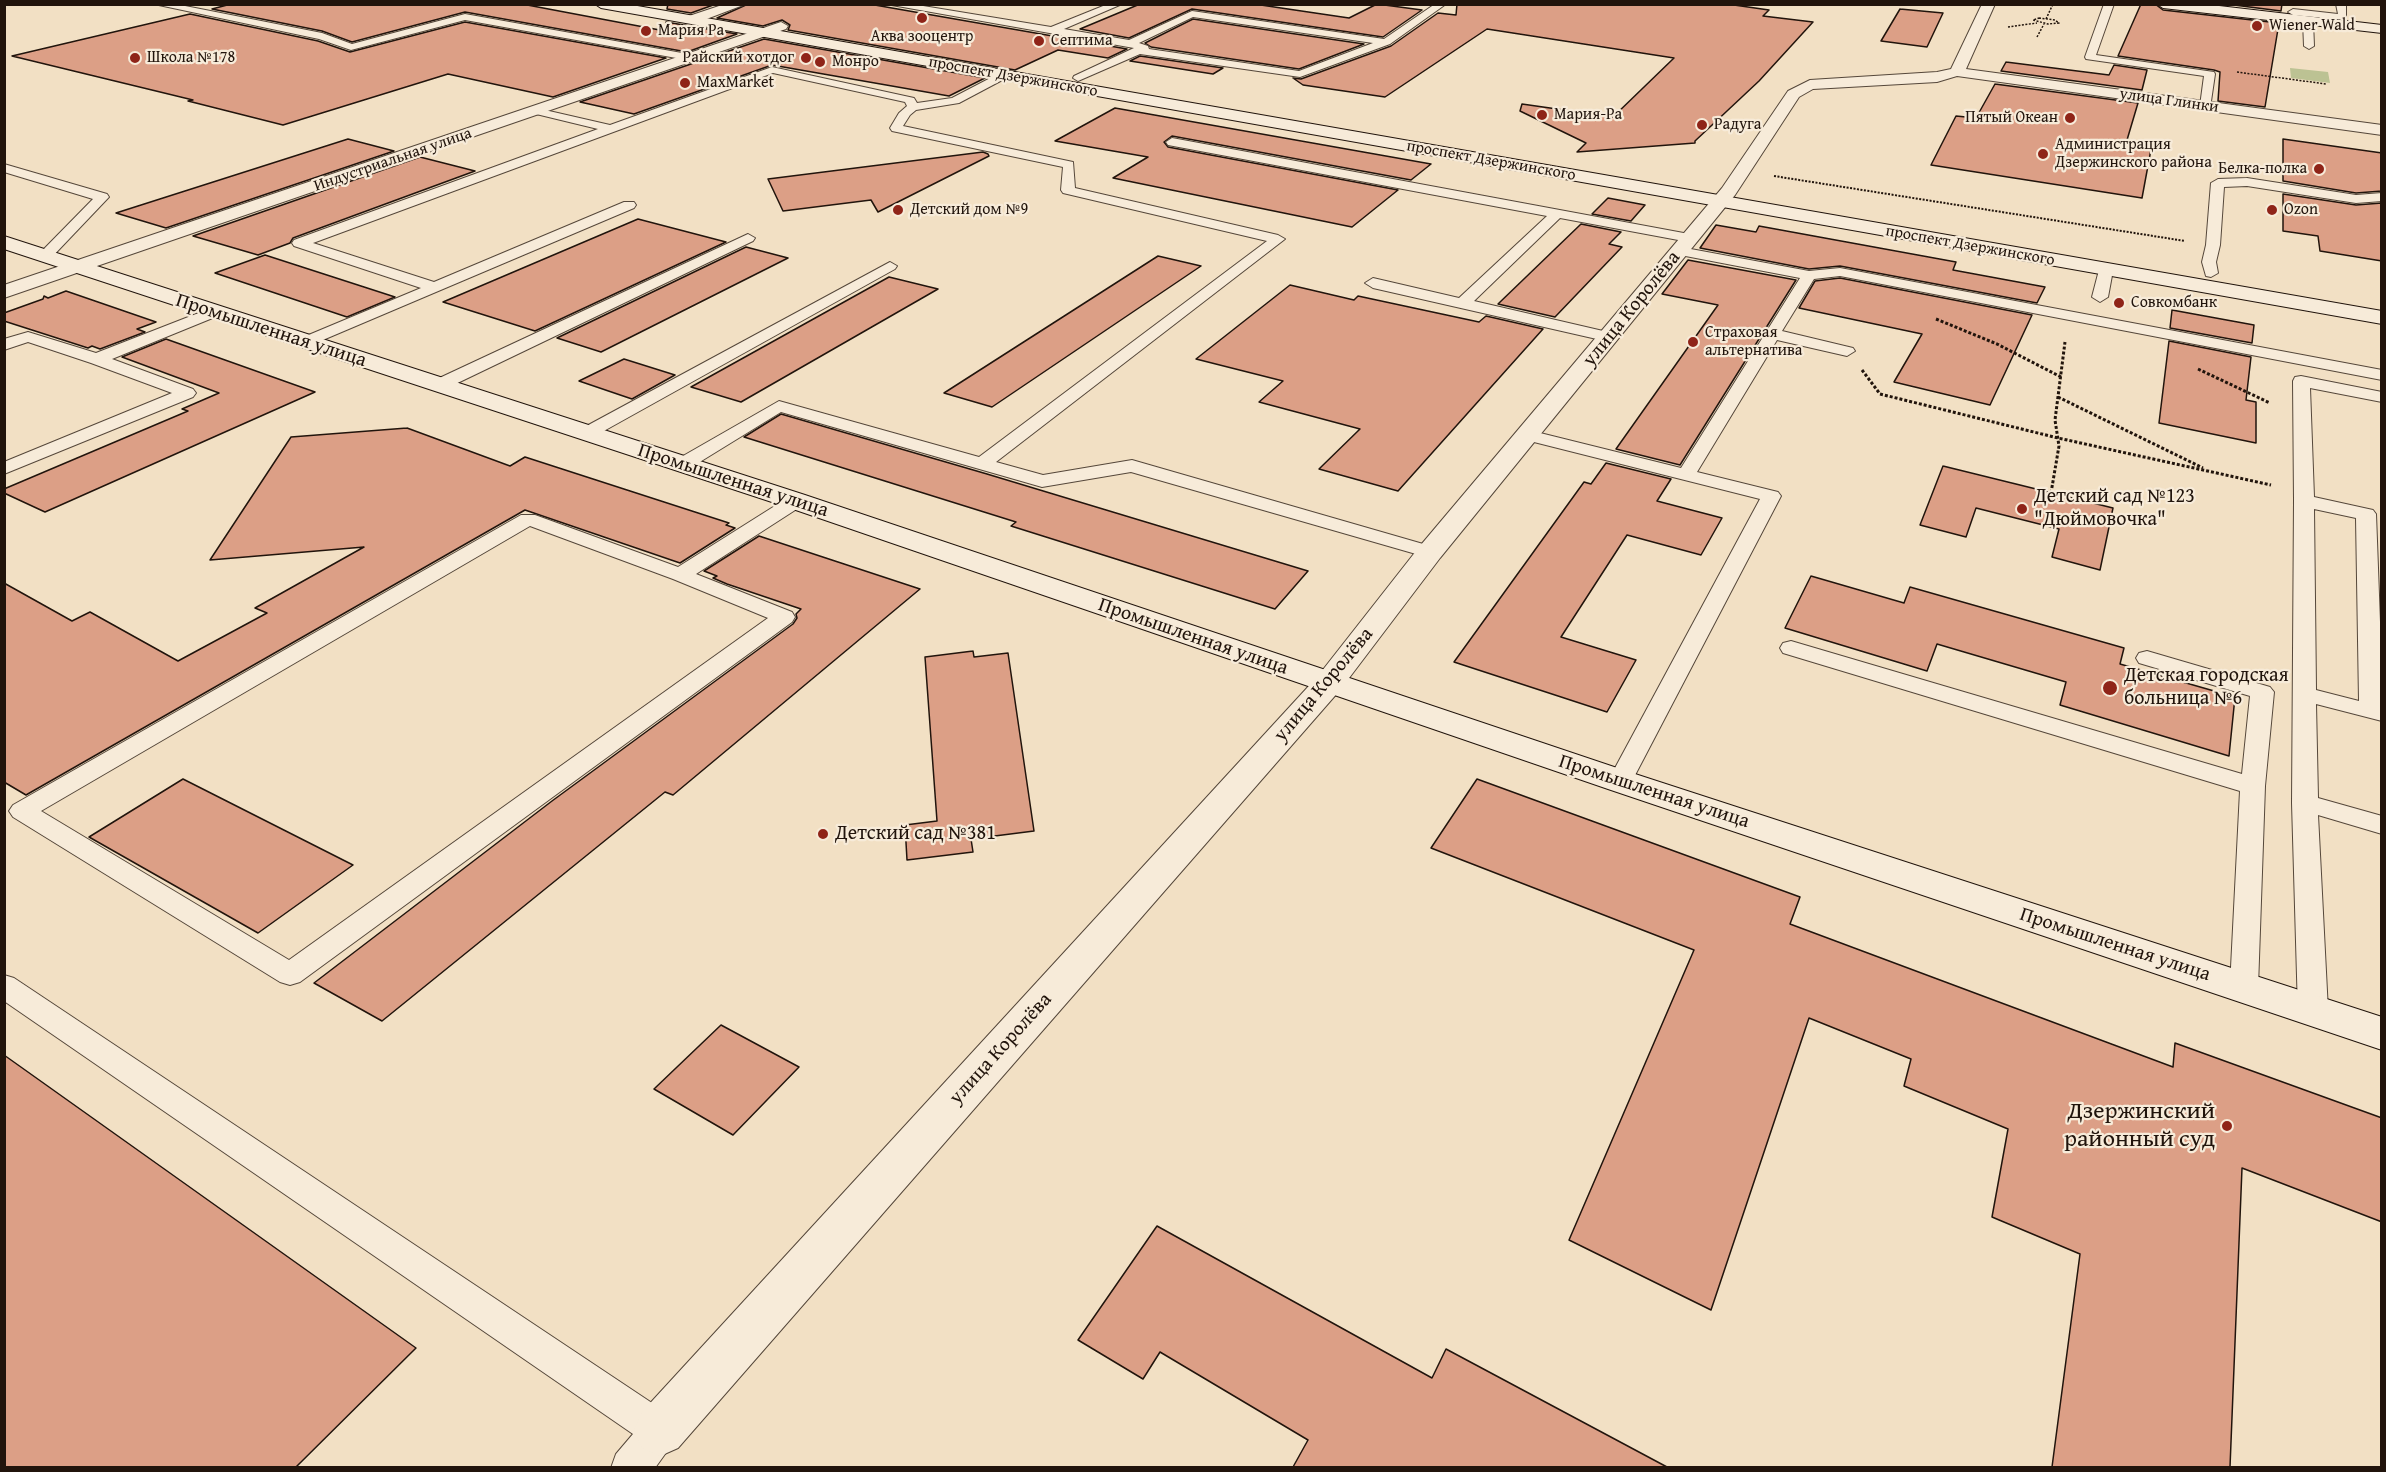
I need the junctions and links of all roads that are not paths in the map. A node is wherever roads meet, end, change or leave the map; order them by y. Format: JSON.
{"nodes":[{"id":1,"x":159,"y":4,"type":"edge"},
{"id":2,"x":601,"y":4,"type":"edge"},
{"id":3,"x":657,"y":4,"type":"edge"},
{"id":4,"x":740,"y":4,"type":"edge"},
{"id":5,"x":890,"y":4,"type":"edge"},
{"id":6,"x":1118,"y":4,"type":"edge"},
{"id":7,"x":1442,"y":4,"type":"edge"},
{"id":8,"x":1989,"y":4,"type":"edge"},
{"id":9,"x":2109,"y":4,"type":"edge"},
{"id":10,"x":2163,"y":4,"type":"edge"},
{"id":11,"x":2341,"y":4,"type":"edge"},
{"id":12,"x":712,"y":13,"type":"junction"},
{"id":13,"x":2298,"y":14,"type":"edge"},
{"id":14,"x":691,"y":20,"type":"junction"},
{"id":15,"x":781,"y":26,"type":"junction"},
{"id":16,"x":2382,"y":29,"type":"edge"},
{"id":17,"x":1052,"y":30,"type":"junction"},
{"id":18,"x":764,"y":32,"type":"junction"},
{"id":19,"x":1386,"y":42,"type":"junction"},
{"id":20,"x":1134,"y":46,"type":"junction"},
{"id":21,"x":2309,"y":46,"type":"dead end"},
{"id":22,"x":693,"y":58,"type":"junction"},
{"id":23,"x":1957,"y":72,"type":"junction"},
{"id":24,"x":1004,"y":75,"type":"junction"},
{"id":25,"x":1078,"y":78,"type":"junction"},
{"id":26,"x":2206,"y":106,"type":"junction"},
{"id":27,"x":913,"y":107,"type":"junction"},
{"id":28,"x":536,"y":111,"type":"junction"},
{"id":29,"x":611,"y":129,"type":"junction"},
{"id":30,"x":2382,"y":130,"type":"edge"},
{"id":31,"x":1172,"y":142,"type":"dead end"},
{"id":32,"x":4,"y":168,"type":"edge"},
{"id":33,"x":1725,"y":196,"type":"junction"},
{"id":34,"x":2382,"y":197,"type":"edge"},
{"id":35,"x":629,"y":205,"type":"dead end"},
{"id":36,"x":1558,"y":213,"type":"junction"},
{"id":37,"x":748,"y":238,"type":"dead end"},
{"id":38,"x":4,"y":242,"type":"edge"},
{"id":39,"x":1684,"y":244,"type":"junction"},
{"id":40,"x":45,"y":256,"type":"junction"},
{"id":41,"x":890,"y":266,"type":"dead end"},
{"id":42,"x":77,"y":268,"type":"junction"},
{"id":43,"x":2106,"y":270,"type":"junction"},
{"id":44,"x":2211,"y":273,"type":"junction"},
{"id":45,"x":1809,"y":275,"type":"junction"},
{"id":46,"x":1373,"y":283,"type":"dead end"},
{"id":47,"x":434,"y":287,"type":"junction"},
{"id":48,"x":4,"y":292,"type":"edge"},
{"id":49,"x":2100,"y":297,"type":"dead end"},
{"id":50,"x":2382,"y":302,"type":"edge"},
{"id":51,"x":1463,"y":303,"type":"junction"},
{"id":52,"x":214,"y":312,"type":"junction"},
{"id":53,"x":2382,"y":318,"type":"edge"},
{"id":54,"x":1773,"y":334,"type":"junction"},
{"id":55,"x":1610,"y":337,"type":"junction"},
{"id":56,"x":305,"y":342,"type":"junction"},
{"id":57,"x":4,"y":345,"type":"edge"},
{"id":58,"x":1847,"y":351,"type":"road end"},
{"id":59,"x":97,"y":359,"type":"junction"},
{"id":60,"x":2382,"y":375,"type":"edge"},
{"id":61,"x":439,"y":385,"type":"junction"},
{"id":62,"x":2382,"y":397,"type":"edge"},
{"id":63,"x":587,"y":433,"type":"junction"},
{"id":64,"x":1528,"y":435,"type":"junction"},
{"id":65,"x":683,"y":464,"type":"junction"},
{"id":66,"x":982,"y":464,"type":"junction"},
{"id":67,"x":4,"y":470,"type":"edge"},
{"id":68,"x":1686,"y":475,"type":"junction"},
{"id":69,"x":2304,"y":497,"type":"junction"},
{"id":70,"x":796,"y":501,"type":"junction"},
{"id":71,"x":1430,"y":552,"type":"junction"},
{"id":72,"x":680,"y":575,"type":"junction"},
{"id":73,"x":1791,"y":648,"type":"dead end"},
{"id":74,"x":2147,"y":658,"type":"dead end"},
{"id":75,"x":1329,"y":683,"type":"junction"},
{"id":76,"x":2305,"y":694,"type":"junction"},
{"id":77,"x":2376,"y":713,"type":"edge"},
{"id":78,"x":1620,"y":781,"type":"junction"},
{"id":79,"x":2253,"y":786,"type":"junction"},
{"id":80,"x":2305,"y":803,"type":"junction"},
{"id":81,"x":2382,"y":825,"type":"edge"},
{"id":82,"x":4,"y":987,"type":"edge"},
{"id":83,"x":2244,"y":987,"type":"junction"},
{"id":84,"x":2313,"y":1011,"type":"junction"},
{"id":85,"x":2382,"y":1034,"type":"edge"},
{"id":86,"x":660,"y":1430,"type":"junction"},
{"id":87,"x":630,"y":1467,"type":"edge"}],
"edges":[{"from":1,"to":22,"type":"lane"},
{"from":2,"to":14,"type":"street","name":"проспект Дзержинского"},
{"from":3,"to":12,"type":"street","name":"проспект Дзержинского"},
{"from":4,"to":12,"type":"street"},
{"from":5,"to":17,"type":"lane"},
{"from":6,"to":17,"type":"lane"},
{"from":7,"to":19,"type":"lane"},
{"from":8,"to":23,"type":"street"},
{"from":9,"to":26,"type":"lane"},
{"from":10,"to":13,"type":"street"},
{"from":11,"to":13,"type":"lane"},
{"from":12,"to":14,"type":"street"},
{"from":12,"to":15,"type":"street","name":"проспект Дзержинского"},
{"from":13,"to":16,"type":"street"},
{"from":13,"to":21,"type":"lane"},
{"from":14,"to":18,"type":"street","name":"проспект Дзержинского"},
{"from":15,"to":18,"type":"street","name":"Индустриальная улица"},
{"from":15,"to":25,"type":"street","name":"проспект Дзержинского"},
{"from":17,"to":20,"type":"lane"},
{"from":18,"to":22,"type":"street","name":"Индустриальная улица"},
{"from":18,"to":24,"type":"street","name":"проспект Дзержинского"},
{"from":19,"to":20,"type":"lane"},
{"from":19,"to":20,"type":"lane"},
{"from":20,"to":25,"type":"lane"},
{"from":22,"to":28,"type":"street","name":"Индустриальная улица"},
{"from":23,"to":26,"type":"street","name":"улица Глинки"},
{"from":23,"to":33,"type":"street","name":"улица Королёва"},
{"from":24,"to":27,"type":"lane"},
{"from":24,"to":33,"type":"street","name":"проспект Дзержинского"},
{"from":25,"to":33,"type":"street","name":"проспект Дзержинского"},
{"from":26,"to":30,"type":"street","name":"улица Глинки"},
{"from":27,"to":29,"type":"lane"},
{"from":27,"to":66,"type":"lane"},
{"from":28,"to":29,"type":"lane"},
{"from":28,"to":42,"type":"street","name":"Индустриальная улица"},
{"from":29,"to":47,"type":"lane"},
{"from":31,"to":36,"type":"lane"},
{"from":32,"to":40,"type":"lane"},
{"from":33,"to":39,"type":"street","name":"улица Королёва"},
{"from":33,"to":43,"type":"street","name":"проспект Дзержинского"},
{"from":33,"to":44,"type":"street","name":"проспект Дзержинского"},
{"from":34,"to":44,"type":"lane"},
{"from":35,"to":47,"type":"lane"},
{"from":36,"to":39,"type":"lane"},
{"from":36,"to":51,"type":"lane"},
{"from":37,"to":61,"type":"lane"},
{"from":38,"to":40,"type":"street","name":"Промышленная улица"},
{"from":39,"to":45,"type":"lane"},
{"from":39,"to":55,"type":"street","name":"улица Королёва"},
{"from":40,"to":42,"type":"street","name":"Промышленная улица"},
{"from":41,"to":63,"type":"lane"},
{"from":42,"to":48,"type":"street","name":"Индустриальная улица"},
{"from":42,"to":52,"type":"street","name":"Промышленная улица"},
{"from":43,"to":49,"type":"lane"},
{"from":43,"to":53,"type":"street","name":"проспект Дзержинского"},
{"from":44,"to":50,"type":"street","name":"проспект Дзержинского"},
{"from":45,"to":54,"type":"lane"},
{"from":45,"to":60,"type":"lane"},
{"from":46,"to":51,"type":"lane"},
{"from":47,"to":56,"type":"lane"},
{"from":51,"to":55,"type":"lane"},
{"from":52,"to":56,"type":"street","name":"Промышленная улица"},
{"from":52,"to":59,"type":"lane"},
{"from":54,"to":58,"type":"lane"},
{"from":54,"to":68,"type":"lane"},
{"from":55,"to":64,"type":"street","name":"улица Королёва"},
{"from":56,"to":61,"type":"street","name":"Промышленная улица"},
{"from":57,"to":59,"type":"lane"},
{"from":59,"to":67,"type":"lane"},
{"from":61,"to":63,"type":"street","name":"Промышленная улица"},
{"from":62,"to":69,"type":"lane"},
{"from":63,"to":65,"type":"street","name":"Промышленная улица"},
{"from":64,"to":68,"type":"lane"},
{"from":64,"to":71,"type":"street","name":"улица Королёва"},
{"from":65,"to":66,"type":"lane"},
{"from":65,"to":70,"type":"street","name":"Промышленная улица"},
{"from":66,"to":71,"type":"lane"},
{"from":68,"to":78,"type":"lane"},
{"from":69,"to":76,"type":"lane"},
{"from":69,"to":77,"type":"lane"},
{"from":70,"to":72,"type":"lane"},
{"from":70,"to":75,"type":"street","name":"Промышленная улица"},
{"from":71,"to":75,"type":"street","name":"улица Королёва"},
{"from":72,"to":72,"type":"lane"},
{"from":73,"to":79,"type":"lane"},
{"from":74,"to":79,"type":"lane"},
{"from":75,"to":78,"type":"street","name":"Промышленная улица"},
{"from":75,"to":86,"type":"street","name":"улица Королёва"},
{"from":76,"to":77,"type":"lane"},
{"from":76,"to":80,"type":"lane"},
{"from":78,"to":83,"type":"street","name":"Промышленная улица"},
{"from":79,"to":83,"type":"lane"},
{"from":80,"to":81,"type":"lane"},
{"from":80,"to":84,"type":"lane"},
{"from":82,"to":86,"type":"lane"},
{"from":83,"to":84,"type":"street","name":"Промышленная улица"},
{"from":84,"to":85,"type":"street","name":"Промышленная улица"},
{"from":86,"to":87,"type":"lane"}]}
